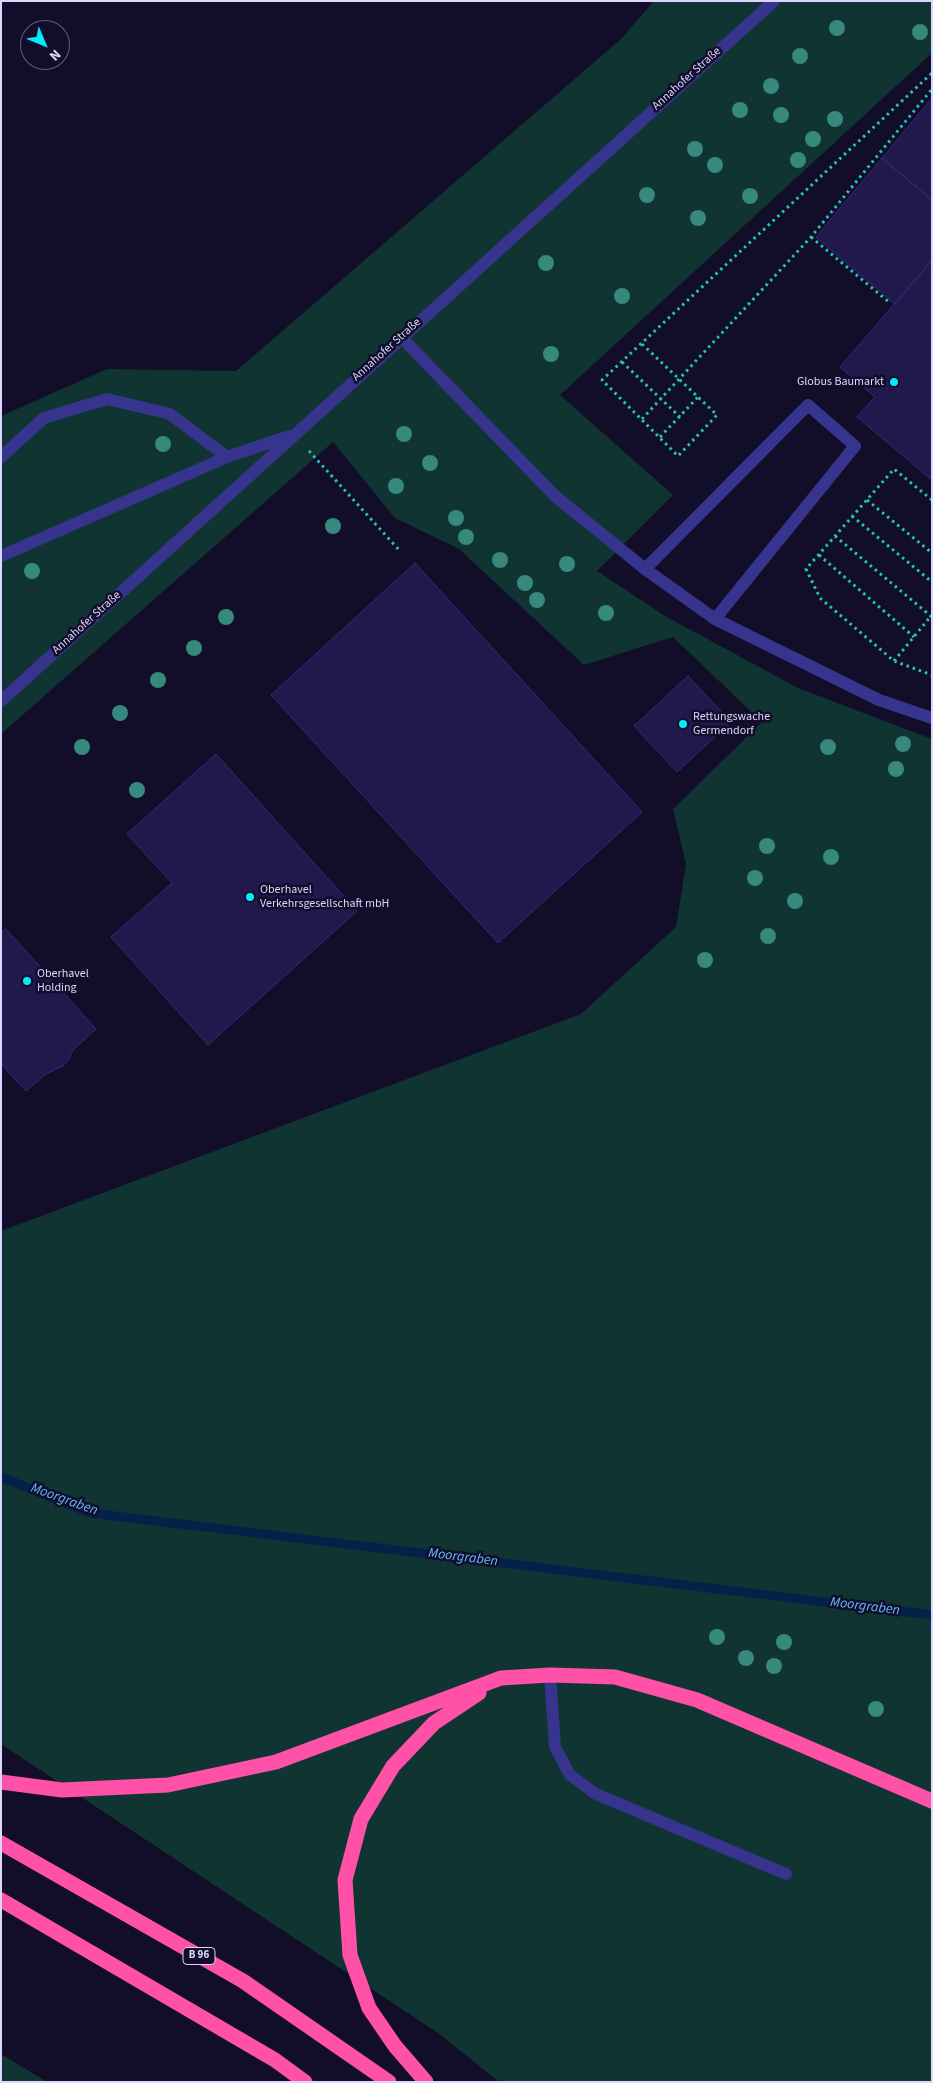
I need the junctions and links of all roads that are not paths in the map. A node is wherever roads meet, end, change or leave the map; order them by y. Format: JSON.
{"nodes":[{"id":1,"x":774,"y":1,"type":"edge"},
{"id":2,"x":401,"y":337,"type":"junction"},
{"id":3,"x":294,"y":434,"type":"junction"},
{"id":4,"x":1,"y":457,"type":"edge"},
{"id":5,"x":227,"y":457,"type":"junction"},
{"id":6,"x":1,"y":556,"type":"edge"},
{"id":7,"x":645,"y":569,"type":"junction"},
{"id":8,"x":715,"y":619,"type":"junction"},
{"id":9,"x":1,"y":701,"type":"edge"},
{"id":10,"x":932,"y":718,"type":"edge"},
{"id":11,"x":550,"y":1675,"type":"junction"},
{"id":12,"x":501,"y":1678,"type":"junction"},
{"id":13,"x":1,"y":1782,"type":"edge"},
{"id":14,"x":932,"y":1801,"type":"edge"},
{"id":15,"x":1,"y":1843,"type":"edge"},
{"id":16,"x":786,"y":1874,"type":"dead end"},
{"id":17,"x":1,"y":1900,"type":"edge"},
{"id":18,"x":305,"y":2082,"type":"edge"},
{"id":19,"x":389,"y":2082,"type":"edge"},
{"id":20,"x":426,"y":2082,"type":"edge"}],
"edges":[{"from":1,"to":2,"type":"street","name":"Annahofer Straße"},
{"from":2,"to":3,"type":"street","name":"Annahofer Straße"},
{"from":2,"to":7,"type":"street"},
{"from":3,"to":5,"type":"street"},
{"from":3,"to":9,"type":"street","name":"Annahofer Straße"},
{"from":4,"to":5,"type":"street"},
{"from":5,"to":6,"type":"street"},
{"from":7,"to":8,"type":"street"},
{"from":7,"to":8,"type":"street"},
{"from":8,"to":10,"type":"street"},
{"from":11,"to":12,"type":"highway"},
{"from":11,"to":14,"type":"highway"},
{"from":11,"to":16,"type":"street"},
{"from":12,"to":13,"type":"highway"},
{"from":12,"to":20,"type":"highway"},
{"from":15,"to":19,"type":"highway","number":"B 96"},
{"from":17,"to":18,"type":"highway"}]}
